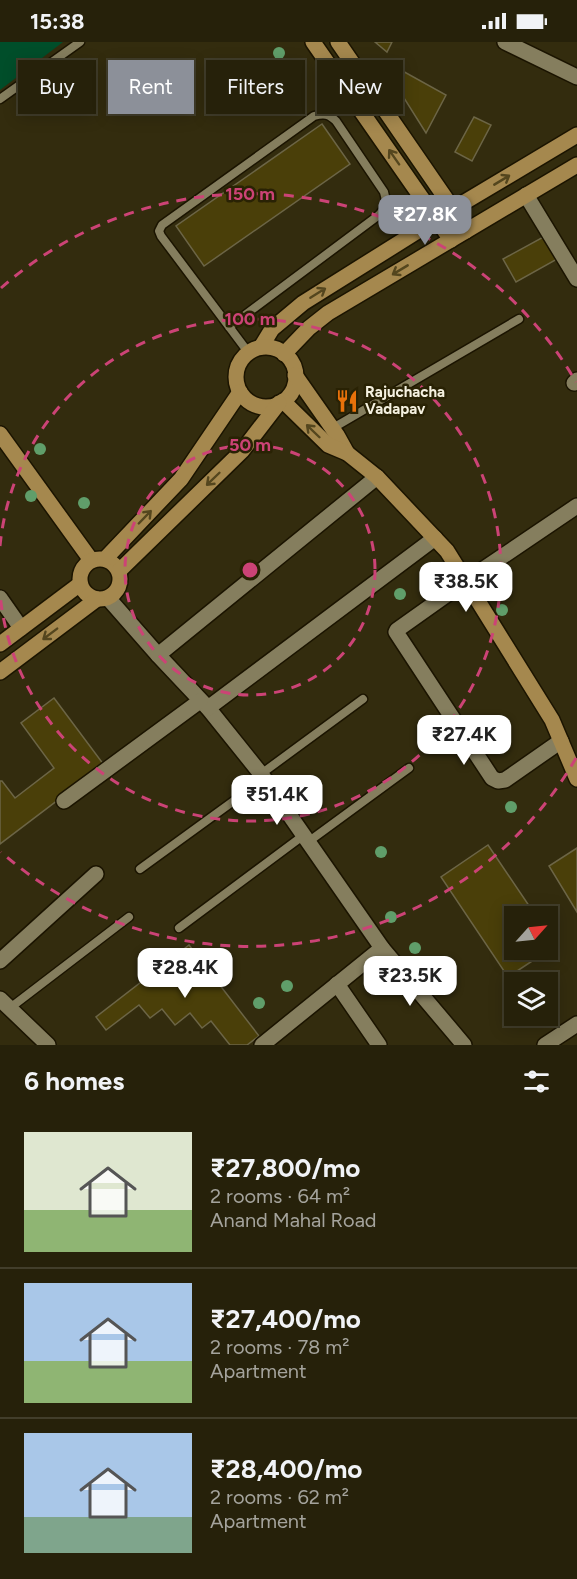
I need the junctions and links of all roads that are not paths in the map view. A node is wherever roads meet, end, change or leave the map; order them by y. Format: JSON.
{"nodes":[{"id":1,"x":80,"y":42,"type":"edge"},
{"id":2,"x":313,"y":42,"type":"edge"},
{"id":3,"x":338,"y":42,"type":"edge"},
{"id":4,"x":505,"y":42,"type":"edge"},
{"id":5,"x":577,"y":77,"type":"edge"},
{"id":6,"x":0,"y":99,"type":"edge"},
{"id":7,"x":577,"y":135,"type":"edge"},
{"id":8,"x":577,"y":165,"type":"edge"},
{"id":9,"x":526,"y":195,"type":"junction"},
{"id":10,"x":453,"y":209,"type":"junction"},
{"id":11,"x":437,"y":219,"type":"junction"},
{"id":12,"x":466,"y":231,"type":"junction"},
{"id":13,"x":451,"y":240,"type":"junction"},
{"id":14,"x":577,"y":279,"type":"edge"},
{"id":15,"x":519,"y":320,"type":"dead end"},
{"id":16,"x":229,"y":327,"type":"junction"},
{"id":17,"x":255,"y":350,"type":"junction"},
{"id":18,"x":284,"y":354,"type":"junction"},
{"id":19,"x":295,"y":375,"type":"junction"},
{"id":20,"x":240,"y":392,"type":"junction"},
{"id":21,"x":281,"y":402,"type":"junction"},
{"id":22,"x":333,"y":428,"type":"junction"},
{"id":23,"x":0,"y":434,"type":"edge"},
{"id":24,"x":347,"y":453,"type":"junction"},
{"id":25,"x":377,"y":477,"type":"junction"},
{"id":26,"x":577,"y":506,"type":"edge"},
{"id":27,"x":435,"y":538,"type":"junction"},
{"id":28,"x":98,"y":560,"type":"junction"},
{"id":29,"x":119,"y":571,"type":"junction"},
{"id":30,"x":466,"y":581,"type":"junction"},
{"id":31,"x":80,"y":584,"type":"junction"},
{"id":32,"x":0,"y":598,"type":"edge"},
{"id":33,"x":103,"y":598,"type":"junction"},
{"id":34,"x":21,"y":628,"type":"junction"},
{"id":35,"x":0,"y":644,"type":"edge"},
{"id":36,"x":158,"y":655,"type":"junction"},
{"id":37,"x":0,"y":672,"type":"edge"},
{"id":38,"x":363,"y":699,"type":"dead end"},
{"id":39,"x":204,"y":704,"type":"junction"},
{"id":40,"x":561,"y":741,"type":"junction"},
{"id":41,"x":409,"y":768,"type":"dead end"},
{"id":42,"x":264,"y":778,"type":"junction"},
{"id":43,"x":577,"y":779,"type":"edge"},
{"id":44,"x":64,"y":801,"type":"dead end"},
{"id":45,"x":306,"y":839,"type":"junction"},
{"id":46,"x":140,"y":869,"type":"dead end"},
{"id":47,"x":96,"y":874,"type":"dead end"},
{"id":48,"x":129,"y":917,"type":"dead end"},
{"id":49,"x":179,"y":928,"type":"dead end"},
{"id":50,"x":382,"y":948,"type":"junction"},
{"id":51,"x":0,"y":961,"type":"edge"},
{"id":52,"x":337,"y":984,"type":"junction"},
{"id":53,"x":5,"y":1004,"type":"edge"},
{"id":54,"x":577,"y":1024,"type":"edge"},
{"id":55,"x":48,"y":1045,"type":"edge"},
{"id":56,"x":262,"y":1045,"type":"edge"},
{"id":57,"x":378,"y":1045,"type":"edge"},
{"id":58,"x":464,"y":1045,"type":"edge"},
{"id":59,"x":545,"y":1045,"type":"edge"}],
"edges":[{"from":1,"to":6,"type":"lane"},
{"from":11,"to":2,"type":"main road","one_way":true},
{"from":3,"to":10,"type":"main road"},
{"from":4,"to":5,"type":"street"},
{"from":10,"to":7,"type":"main road","one_way":true},
{"from":8,"to":9,"type":"main road"},
{"from":9,"to":12,"type":"main road"},
{"from":9,"to":14,"type":"street"},
{"from":10,"to":11,"type":"main road"},
{"from":10,"to":12,"type":"main road"},
{"from":11,"to":13,"type":"main road"},
{"from":17,"to":11,"type":"main road","one_way":true},
{"from":12,"to":13,"type":"main road"},
{"from":13,"to":18,"type":"main road","one_way":true},
{"from":15,"to":22,"type":"lane"},
{"from":16,"to":16,"type":"lane"},
{"from":16,"to":17,"type":"lane"},
{"from":17,"to":18,"type":"main road"},
{"from":17,"to":20,"type":"main road"},
{"from":18,"to":19,"type":"main road"},
{"from":19,"to":21,"type":"main road"},
{"from":19,"to":22,"type":"main road"},
{"from":20,"to":21,"type":"main road"},
{"from":28,"to":20,"type":"main road","one_way":true},
{"from":24,"to":21,"type":"main road","one_way":true},
{"from":21,"to":29,"type":"main road","one_way":true},
{"from":22,"to":24,"type":"main road"},
{"from":23,"to":28,"type":"main road"},
{"from":24,"to":25,"type":"main road"},
{"from":25,"to":27,"type":"main road"},
{"from":25,"to":36,"type":"street"},
{"from":26,"to":30,"type":"street"},
{"from":27,"to":30,"type":"main road"},
{"from":27,"to":39,"type":"street"},
{"from":28,"to":29,"type":"main road"},
{"from":28,"to":31,"type":"main road"},
{"from":29,"to":33,"type":"main road"},
{"from":30,"to":40,"type":"main road"},
{"from":30,"to":40,"type":"street"},
{"from":31,"to":33,"type":"main road"},
{"from":31,"to":34,"type":"main road"},
{"from":32,"to":34,"type":"street"},
{"from":33,"to":36,"type":"street"},
{"from":33,"to":37,"type":"main road","one_way":true},
{"from":34,"to":35,"type":"main road"},
{"from":36,"to":39,"type":"street"},
{"from":38,"to":42,"type":"lane"},
{"from":39,"to":42,"type":"street"},
{"from":39,"to":44,"type":"street"},
{"from":40,"to":43,"type":"main road"},
{"from":41,"to":45,"type":"lane"},
{"from":42,"to":45,"type":"street"},
{"from":42,"to":46,"type":"lane"},
{"from":45,"to":49,"type":"lane"},
{"from":45,"to":50,"type":"street"},
{"from":47,"to":51,"type":"street"},
{"from":48,"to":53,"type":"lane"},
{"from":50,"to":52,"type":"street"},
{"from":50,"to":58,"type":"street"},
{"from":52,"to":56,"type":"street"},
{"from":52,"to":57,"type":"street"},
{"from":53,"to":55,"type":"street"},
{"from":54,"to":59,"type":"street"}]}
